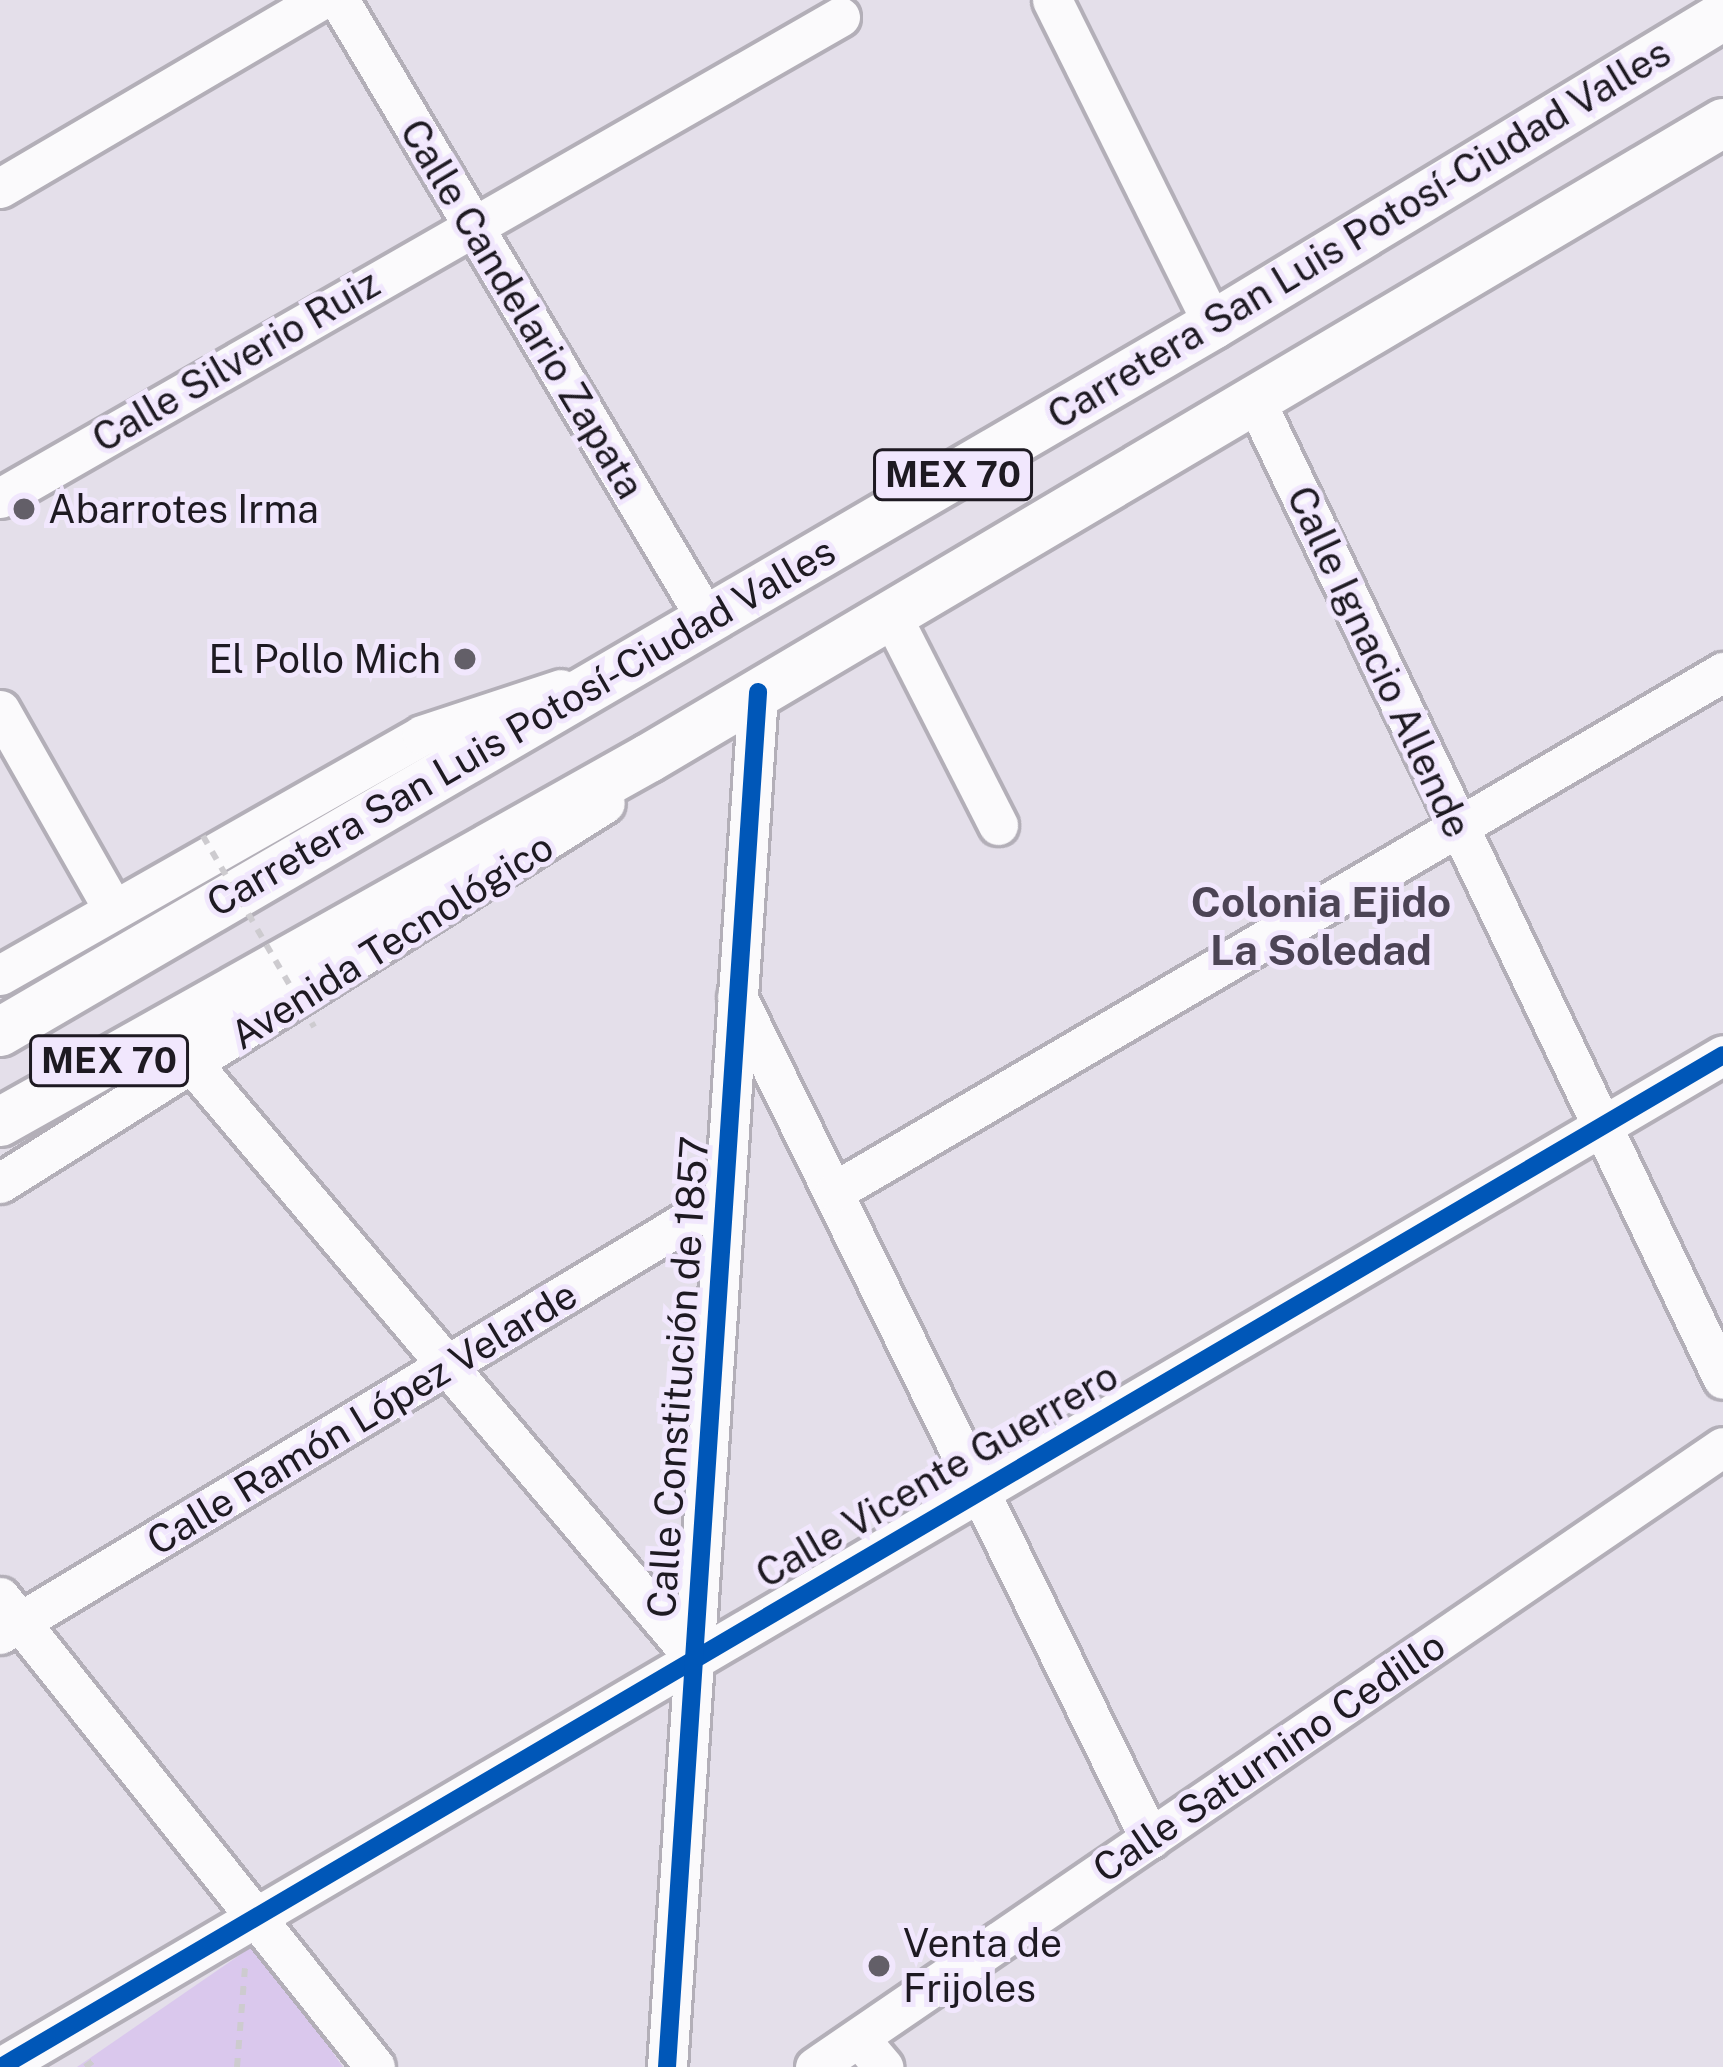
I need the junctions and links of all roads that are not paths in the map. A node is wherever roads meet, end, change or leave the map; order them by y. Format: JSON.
{"nodes":[{"id":1,"x":321,"y":0,"type":"edge"},
{"id":2,"x":339,"y":0,"type":"edge"},
{"id":3,"x":1052,"y":0,"type":"edge"},
{"id":4,"x":1723,"y":16,"type":"edge"},
{"id":5,"x":840,"y":17,"type":"dead end"},
{"id":6,"x":1723,"y":123,"type":"edge"},
{"id":7,"x":0,"y":188,"type":"edge"},
{"id":8,"x":472,"y":224,"type":"junction"},
{"id":9,"x":1214,"y":325,"type":"junction"},
{"id":10,"x":1254,"y":398,"type":"junction"},
{"id":11,"x":0,"y":498,"type":"edge"},
{"id":12,"x":890,"y":614,"type":"junction"},
{"id":13,"x":706,"y":618,"type":"junction"},
{"id":14,"x":617,"y":670,"type":"junction"},
{"id":15,"x":1723,"y":671,"type":"edge"},
{"id":16,"x":758,"y":692,"type":"junction"},
{"id":17,"x":0,"y":710,"type":"edge"},
{"id":18,"x":649,"y":758,"type":"junction"},
{"id":19,"x":998,"y":825,"type":"dead end"},
{"id":20,"x":1456,"y":828,"type":"junction"},
{"id":21,"x":113,"y":909,"type":"junction"},
{"id":22,"x":0,"y":975,"type":"edge"},
{"id":23,"x":737,"y":997,"type":"junction"},
{"id":24,"x":0,"y":1032,"type":"edge"},
{"id":25,"x":1723,"y":1055,"type":"edge"},
{"id":26,"x":194,"y":1066,"type":"junction"},
{"id":27,"x":0,"y":1123,"type":"edge"},
{"id":28,"x":1599,"y":1125,"type":"junction"},
{"id":29,"x":0,"y":1184,"type":"edge"},
{"id":30,"x":835,"y":1191,"type":"junction"},
{"id":31,"x":724,"y":1199,"type":"junction"},
{"id":32,"x":447,"y":1369,"type":"junction"},
{"id":33,"x":1723,"y":1378,"type":"edge"},
{"id":34,"x":1723,"y":1447,"type":"edge"},
{"id":35,"x":980,"y":1491,"type":"junction"},
{"id":36,"x":7,"y":1618,"type":"edge"},
{"id":37,"x":692,"y":1655,"type":"junction"},
{"id":38,"x":1150,"y":1839,"type":"junction"},
{"id":39,"x":252,"y":1937,"type":"junction"},
{"id":40,"x":871,"y":2053,"type":"edge"},
{"id":41,"x":2,"y":2067,"type":"edge"},
{"id":42,"x":374,"y":2067,"type":"edge"},
{"id":43,"x":667,"y":2067,"type":"edge"},
{"id":44,"x":815,"y":2067,"type":"edge"}],
"edges":[{"from":1,"to":7,"type":"street"},
{"from":2,"to":8,"type":"street","name":"Calle Candelario Zapata"},
{"from":3,"to":9,"type":"street"},
{"from":4,"to":9,"type":"main road","name":"Carretera San Luis Potosí-Ciudad Valles","number":"MEX 70"},
{"from":5,"to":8,"type":"street","name":"Calle Silverio Ruiz"},
{"from":6,"to":10,"type":"main road","number":"MEX 70"},
{"from":8,"to":11,"type":"street","name":"Calle Silverio Ruiz"},
{"from":8,"to":13,"type":"street","name":"Calle Candelario Zapata"},
{"from":9,"to":13,"type":"main road","name":"Carretera San Luis Potosí-Ciudad Valles","number":"MEX 70"},
{"from":10,"to":12,"type":"main road","number":"MEX 70"},
{"from":10,"to":20,"type":"street","name":"Calle Ignacio Allende"},
{"from":12,"to":16,"type":"main road","number":"MEX 70"},
{"from":12,"to":19,"type":"street"},
{"from":13,"to":14,"type":"main road","name":"Carretera San Luis Potosí-Ciudad Valles","number":"MEX 70"},
{"from":14,"to":21,"type":"street"},
{"from":14,"to":24,"type":"main road","name":"Carretera San Luis Potosí-Ciudad Valles","number":"MEX 70"},
{"from":15,"to":20,"type":"street"},
{"from":16,"to":18,"type":"main road","number":"MEX 70"},
{"from":16,"to":23,"type":"street","name":"Calle Constitución de 1857"},
{"from":17,"to":21,"type":"street"},
{"from":18,"to":26,"type":"street","name":"Avenida Tecnológico"},
{"from":18,"to":27,"type":"main road","number":"MEX 70"},
{"from":20,"to":28,"type":"street","name":"Calle Ignacio Allende"},
{"from":20,"to":30,"type":"street"},
{"from":21,"to":22,"type":"street"},
{"from":23,"to":30,"type":"street"},
{"from":23,"to":31,"type":"street","name":"Calle Constitución de 1857"},
{"from":25,"to":28,"type":"street","name":"Calle Vicente Guerrero"},
{"from":26,"to":29,"type":"street","name":"Avenida Tecnológico"},
{"from":26,"to":32,"type":"street"},
{"from":28,"to":33,"type":"street","name":"Calle Ignacio Allende"},
{"from":28,"to":35,"type":"street","name":"Calle Vicente Guerrero"},
{"from":30,"to":35,"type":"street"},
{"from":31,"to":32,"type":"street","name":"Calle Ramón López Velarde"},
{"from":31,"to":37,"type":"street","name":"Calle Constitución de 1857"},
{"from":32,"to":36,"type":"street","name":"Calle Ramón López Velarde"},
{"from":32,"to":37,"type":"street"},
{"from":34,"to":38,"type":"street","name":"Calle Saturnino Cedillo"},
{"from":35,"to":37,"type":"street","name":"Calle Vicente Guerrero"},
{"from":35,"to":38,"type":"street"},
{"from":36,"to":39,"type":"street"},
{"from":37,"to":39,"type":"street","name":"Calle Vicente Guerrero"},
{"from":37,"to":43,"type":"street","name":"Calle Constitución de 1857"},
{"from":38,"to":40,"type":"street","name":"Calle Saturnino Cedillo"},
{"from":39,"to":41,"type":"street","name":"Calle Vicente Guerrero"},
{"from":39,"to":42,"type":"street"},
{"from":40,"to":44,"type":"street","name":"Calle Saturnino Cedillo"}]}
